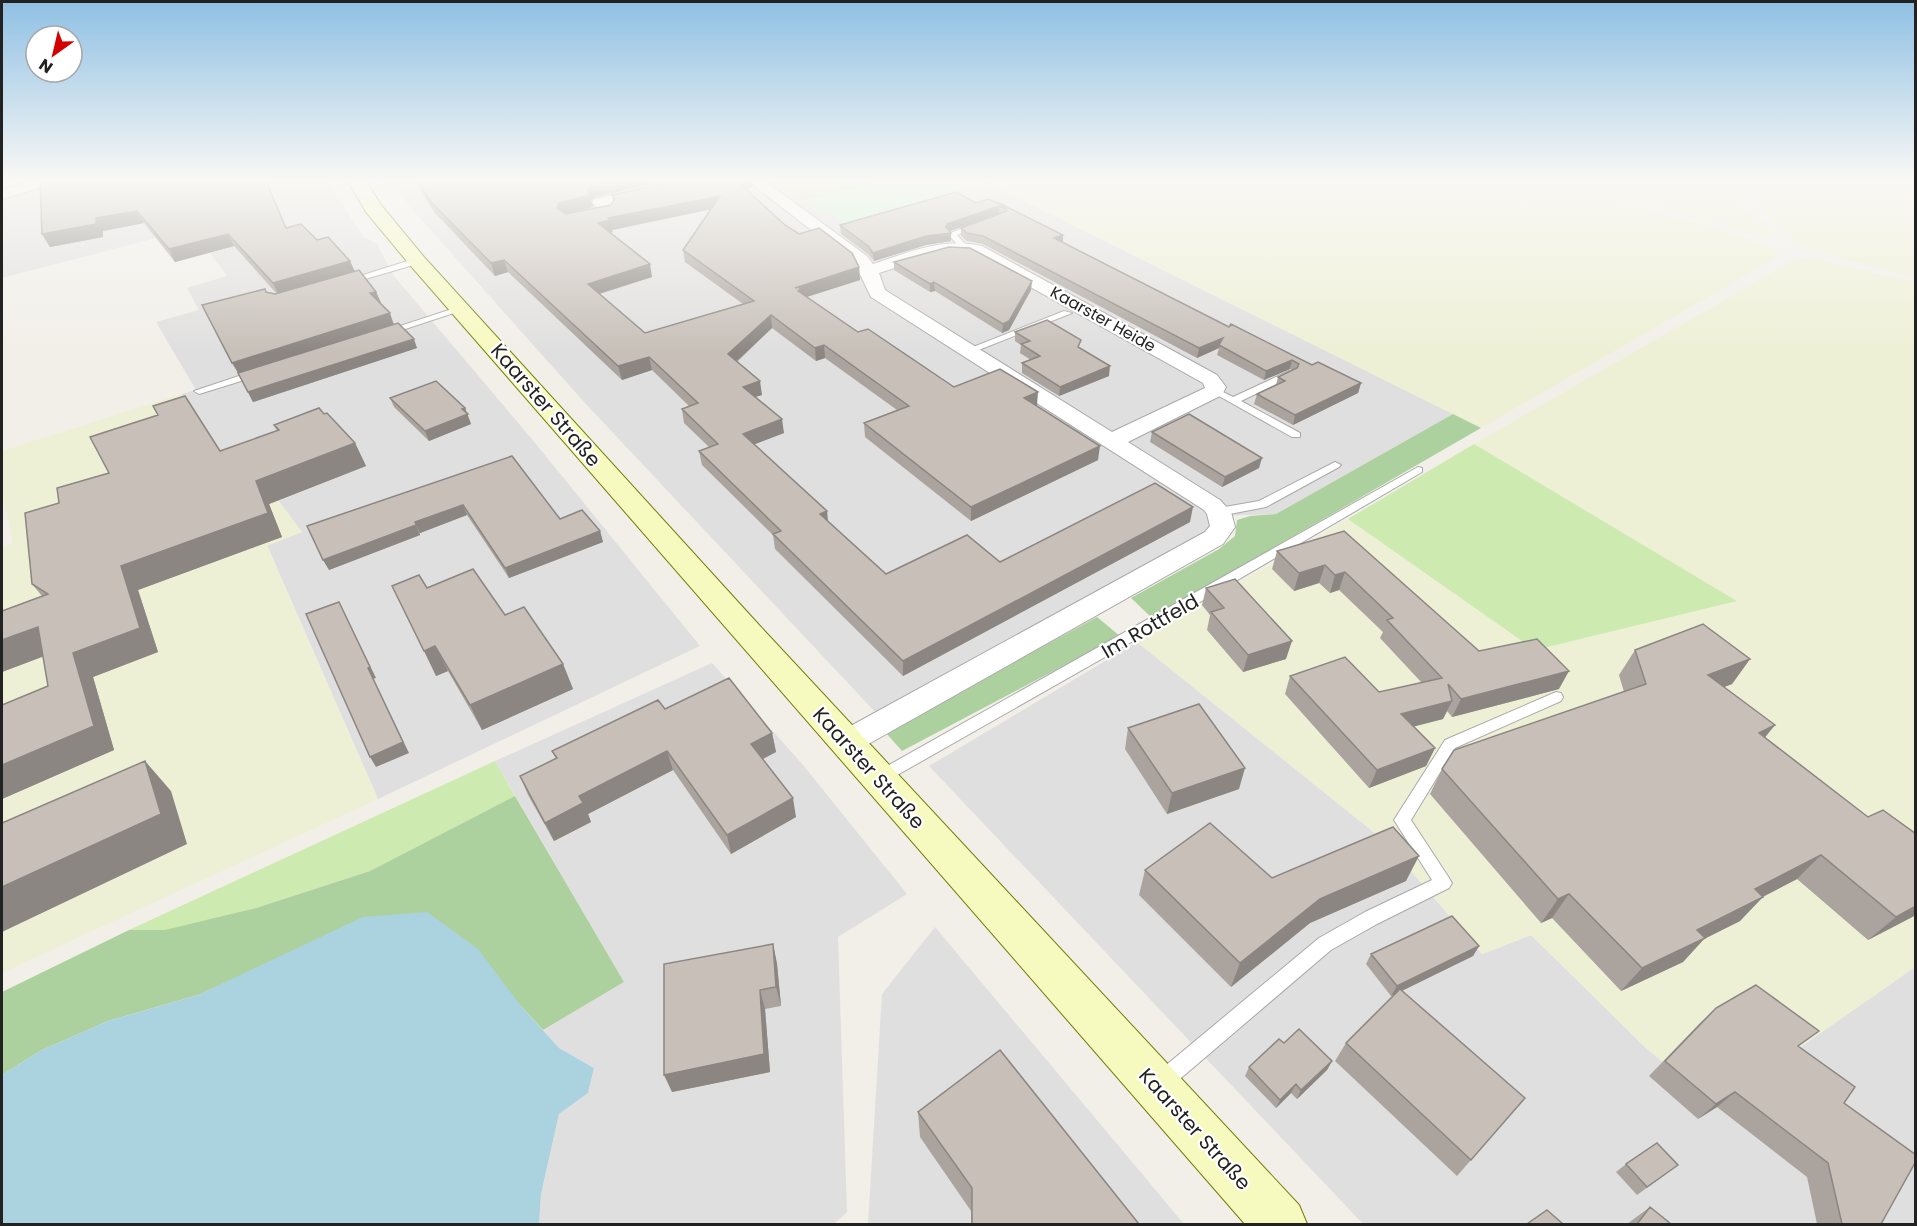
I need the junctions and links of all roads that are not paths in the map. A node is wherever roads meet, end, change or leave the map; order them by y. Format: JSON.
{"nodes":[{"id":1,"x":398,"y":238,"type":"edge"},
{"id":2,"x":831,"y":238,"type":"edge"},
{"id":3,"x":956,"y":238,"type":"edge"},
{"id":4,"x":964,"y":247,"type":"junction"},
{"id":5,"x":417,"y":261,"type":"junction"},
{"id":6,"x":871,"y":270,"type":"junction"},
{"id":7,"x":342,"y":283,"type":"edge"},
{"id":8,"x":461,"y":309,"type":"junction"},
{"id":9,"x":1067,"y":314,"type":"dead end"},
{"id":10,"x":381,"y":334,"type":"edge"},
{"id":11,"x":968,"y":351,"type":"junction"},
{"id":12,"x":267,"y":370,"type":"edge"},
{"id":13,"x":1289,"y":374,"type":"edge"},
{"id":14,"x":199,"y":391,"type":"dead end"},
{"id":15,"x":1215,"y":391,"type":"junction"},
{"id":16,"x":1233,"y":401,"type":"junction"},
{"id":17,"x":1296,"y":435,"type":"dead end"},
{"id":18,"x":1110,"y":442,"type":"junction"},
{"id":19,"x":1335,"y":465,"type":"dead end"},
{"id":20,"x":1418,"y":470,"type":"dead end"},
{"id":21,"x":1219,"y":512,"type":"junction"},
{"id":22,"x":1556,"y":697,"type":"dead end"},
{"id":23,"x":847,"y":742,"type":"junction"},
{"id":24,"x":879,"y":778,"type":"junction"},
{"id":25,"x":1156,"y":1086,"type":"junction"},
{"id":26,"x":1280,"y":1224,"type":"edge"}],
"edges":[{"from":1,"to":5,"type":"main road","name":"Kaarster Straße"},
{"from":2,"to":6,"type":"street"},
{"from":3,"to":4,"type":"lane"},
{"from":4,"to":6,"type":"street","name":"Kaarster Heide"},
{"from":4,"to":15,"type":"street","name":"Kaarster Heide"},
{"from":5,"to":7,"type":"lane"},
{"from":5,"to":8,"type":"main road","name":"Kaarster Straße"},
{"from":6,"to":11,"type":"street"},
{"from":8,"to":10,"type":"lane"},
{"from":8,"to":23,"type":"main road","name":"Kaarster Straße"},
{"from":9,"to":11,"type":"lane"},
{"from":11,"to":18,"type":"street"},
{"from":12,"to":14,"type":"lane"},
{"from":13,"to":16,"type":"lane"},
{"from":15,"to":16,"type":"lane"},
{"from":15,"to":18,"type":"street"},
{"from":16,"to":17,"type":"lane"},
{"from":18,"to":21,"type":"street"},
{"from":19,"to":21,"type":"lane"},
{"from":20,"to":24,"type":"lane","name":"Im Rottfeld"},
{"from":21,"to":23,"type":"street"},
{"from":22,"to":25,"type":"lane"},
{"from":23,"to":24,"type":"main road","name":"Kaarster Straße"},
{"from":24,"to":25,"type":"main road","name":"Kaarster Straße"},
{"from":25,"to":26,"type":"main road","name":"Kaarster Straße"}]}
